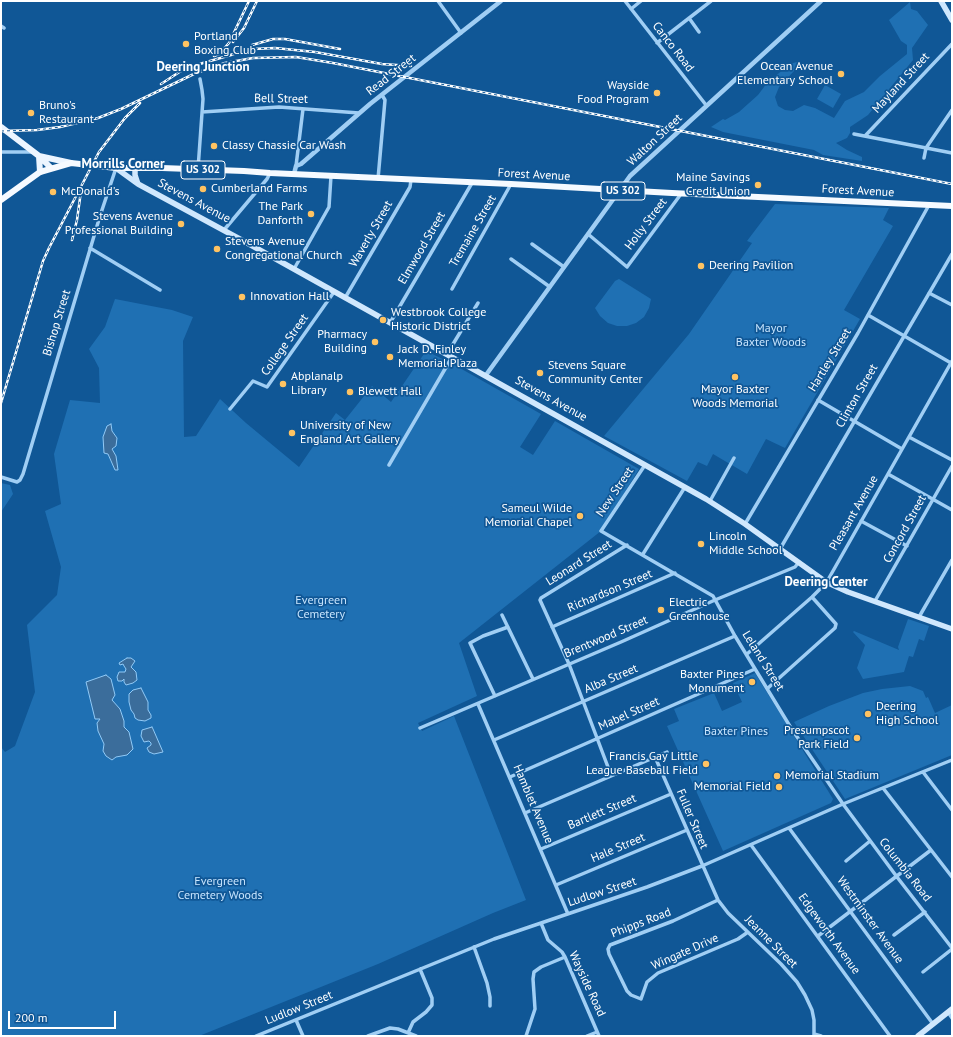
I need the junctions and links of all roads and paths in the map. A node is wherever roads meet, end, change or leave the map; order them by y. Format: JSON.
{"nodes":[{"id":1,"x":438,"y":1,"type":"edge"},
{"id":2,"x":501,"y":1,"type":"edge"},
{"id":3,"x":625,"y":1,"type":"edge"},
{"id":4,"x":641,"y":1,"type":"edge"},
{"id":5,"x":711,"y":1,"type":"edge"},
{"id":6,"x":822,"y":1,"type":"edge"},
{"id":7,"x":941,"y":1,"type":"edge"},
{"id":8,"x":631,"y":9,"type":"junction"},
{"id":9,"x":689,"y":18,"type":"junction"},
{"id":10,"x":952,"y":20,"type":"edge"},
{"id":11,"x":699,"y":32,"type":"dead end"},
{"id":12,"x":461,"y":33,"type":"junction"},
{"id":13,"x":658,"y":43,"type":"junction"},
{"id":14,"x":952,"y":44,"type":"edge"},
{"id":15,"x":200,"y":79,"type":"dead end"},
{"id":16,"x":382,"y":95,"type":"junction"},
{"id":17,"x":706,"y":105,"type":"junction"},
{"id":18,"x":303,"y":109,"type":"junction"},
{"id":19,"x":952,"y":110,"type":"edge"},
{"id":20,"x":202,"y":112,"type":"junction"},
{"id":21,"x":359,"y":113,"type":"junction"},
{"id":22,"x":1,"y":127,"type":"edge"},
{"id":23,"x":854,"y":134,"type":"dead end"},
{"id":24,"x":865,"y":136,"type":"junction"},
{"id":25,"x":926,"y":148,"type":"junction"},
{"id":26,"x":1,"y":152,"type":"edge"},
{"id":27,"x":952,"y":153,"type":"edge"},
{"id":28,"x":36,"y":154,"type":"junction"},
{"id":29,"x":924,"y":158,"type":"dead end"},
{"id":30,"x":71,"y":163,"type":"junction"},
{"id":31,"x":296,"y":166,"type":"junction"},
{"id":32,"x":135,"y":167,"type":"junction"},
{"id":33,"x":51,"y":168,"type":"junction"},
{"id":34,"x":116,"y":168,"type":"junction"},
{"id":35,"x":198,"y":170,"type":"junction"},
{"id":36,"x":40,"y":172,"type":"junction"},
{"id":37,"x":270,"y":173,"type":"junction"},
{"id":38,"x":294,"y":174,"type":"junction"},
{"id":39,"x":331,"y":176,"type":"junction"},
{"id":40,"x":378,"y":179,"type":"junction"},
{"id":41,"x":411,"y":180,"type":"junction"},
{"id":42,"x":472,"y":183,"type":"junction"},
{"id":43,"x":138,"y":184,"type":"junction"},
{"id":44,"x":511,"y":184,"type":"junction"},
{"id":45,"x":619,"y":190,"type":"junction"},
{"id":46,"x":681,"y":194,"type":"junction"},
{"id":47,"x":1,"y":200,"type":"edge"},
{"id":48,"x":929,"y":205,"type":"junction"},
{"id":49,"x":952,"y":206,"type":"edge"},
{"id":50,"x":224,"y":230,"type":"junction"},
{"id":51,"x":588,"y":234,"type":"junction"},
{"id":52,"x":532,"y":244,"type":"dead end"},
{"id":53,"x":90,"y":248,"type":"junction"},
{"id":54,"x":952,"y":254,"type":"edge"},
{"id":55,"x":511,"y":259,"type":"dead end"},
{"id":56,"x":564,"y":267,"type":"junction"},
{"id":57,"x":294,"y":269,"type":"junction"},
{"id":58,"x":550,"y":287,"type":"junction"},
{"id":59,"x":452,"y":289,"type":"dead end"},
{"id":60,"x":160,"y":290,"type":"dead end"},
{"id":61,"x":334,"y":292,"type":"junction"},
{"id":62,"x":929,"y":293,"type":"junction"},
{"id":63,"x":345,"y":298,"type":"junction"},
{"id":64,"x":478,"y":302,"type":"dead end"},
{"id":65,"x":952,"y":305,"type":"edge"},
{"id":66,"x":868,"y":315,"type":"junction"},
{"id":67,"x":390,"y":323,"type":"junction"},
{"id":68,"x":904,"y":336,"type":"junction"},
{"id":69,"x":449,"y":356,"type":"junction"},
{"id":70,"x":952,"y":362,"type":"edge"},
{"id":71,"x":486,"y":376,"type":"junction"},
{"id":72,"x":818,"y":400,"type":"junction"},
{"id":73,"x":230,"y":409,"type":"dead end"},
{"id":74,"x":855,"y":421,"type":"junction"},
{"id":75,"x":909,"y":437,"type":"junction"},
{"id":76,"x":902,"y":448,"type":"junction"},
{"id":77,"x":734,"y":458,"type":"dead end"},
{"id":78,"x":952,"y":460,"type":"edge"},
{"id":79,"x":389,"y":465,"type":"dead end"},
{"id":80,"x":645,"y":465,"type":"junction"},
{"id":81,"x":952,"y":466,"type":"edge"},
{"id":82,"x":888,"y":474,"type":"junction"},
{"id":83,"x":1,"y":477,"type":"edge"},
{"id":84,"x":684,"y":487,"type":"junction"},
{"id":85,"x":933,"y":499,"type":"junction"},
{"id":86,"x":710,"y":501,"type":"junction"},
{"id":87,"x":952,"y":510,"type":"edge"},
{"id":88,"x":862,"y":521,"type":"junction"},
{"id":89,"x":746,"y":524,"type":"junction"},
{"id":90,"x":601,"y":530,"type":"joint"},
{"id":91,"x":627,"y":545,"type":"junction"},
{"id":92,"x":907,"y":546,"type":"junction"},
{"id":93,"x":780,"y":549,"type":"junction"},
{"id":94,"x":643,"y":554,"type":"junction"},
{"id":95,"x":952,"y":560,"type":"edge"},
{"id":96,"x":799,"y":562,"type":"junction"},
{"id":97,"x":675,"y":573,"type":"junction"},
{"id":98,"x":826,"y":582,"type":"junction"},
{"id":99,"x":812,"y":597,"type":"junction"},
{"id":100,"x":715,"y":600,"type":"junction"},
{"id":101,"x":875,"y":601,"type":"junction"},
{"id":102,"x":502,"y":615,"type":"dead end"},
{"id":103,"x":919,"y":617,"type":"junction"},
{"id":104,"x":508,"y":627,"type":"junction"},
{"id":105,"x":552,"y":627,"type":"junction"},
{"id":106,"x":952,"y":629,"type":"edge"},
{"id":107,"x":735,"y":636,"type":"junction"},
{"id":108,"x":747,"y":654,"type":"junction"},
{"id":109,"x":569,"y":664,"type":"junction"},
{"id":110,"x":755,"y":669,"type":"junction"},
{"id":111,"x":533,"y":679,"type":"junction"},
{"id":112,"x":768,"y":688,"type":"junction"},
{"id":113,"x":495,"y":696,"type":"junction"},
{"id":114,"x":583,"y":702,"type":"junction"},
{"id":115,"x":478,"y":704,"type":"junction"},
{"id":116,"x":420,"y":728,"type":"dead end"},
{"id":117,"x":597,"y":738,"type":"junction"},
{"id":118,"x":494,"y":740,"type":"junction"},
{"id":119,"x":667,"y":752,"type":"dead end"},
{"id":120,"x":655,"y":757,"type":"junction"},
{"id":121,"x":952,"y":760,"type":"edge"},
{"id":122,"x":923,"y":772,"type":"junction"},
{"id":123,"x":612,"y":775,"type":"junction"},
{"id":124,"x":510,"y":777,"type":"junction"},
{"id":125,"x":883,"y":788,"type":"junction"},
{"id":126,"x":671,"y":794,"type":"junction"},
{"id":127,"x":842,"y":804,"type":"junction"},
{"id":128,"x":952,"y":810,"type":"edge"},
{"id":129,"x":525,"y":813,"type":"junction"},
{"id":130,"x":789,"y":828,"type":"junction"},
{"id":131,"x":687,"y":830,"type":"junction"},
{"id":132,"x":870,"y":841,"type":"junction"},
{"id":133,"x":751,"y":845,"type":"junction"},
{"id":134,"x":541,"y":849,"type":"junction"},
{"id":135,"x":931,"y":850,"type":"junction"},
{"id":136,"x":846,"y":861,"type":"dead end"},
{"id":137,"x":702,"y":866,"type":"junction"},
{"id":138,"x":897,"y":877,"type":"junction"},
{"id":139,"x":952,"y":878,"type":"edge"},
{"id":140,"x":556,"y":885,"type":"junction"},
{"id":141,"x":718,"y":900,"type":"junction"},
{"id":142,"x":851,"y":911,"type":"junction"},
{"id":143,"x":925,"y":912,"type":"junction"},
{"id":144,"x":568,"y":914,"type":"junction"},
{"id":145,"x":540,"y":923,"type":"junction"},
{"id":146,"x":748,"y":932,"type":"junction"},
{"id":147,"x":894,"y":935,"type":"dead end"},
{"id":148,"x":818,"y":936,"type":"junction"},
{"id":149,"x":474,"y":947,"type":"junction"},
{"id":150,"x":952,"y":948,"type":"edge"},
{"id":151,"x":565,"y":957,"type":"junction"},
{"id":152,"x":420,"y":969,"type":"junction"},
{"id":153,"x":923,"y":972,"type":"dead end"},
{"id":154,"x":641,"y":999,"type":"joint"},
{"id":155,"x":490,"y":1006,"type":"dead end"},
{"id":156,"x":950,"y":1010,"type":"edge"},
{"id":157,"x":952,"y":1018,"type":"edge"},
{"id":158,"x":296,"y":1020,"type":"junction"},
{"id":159,"x":933,"y":1024,"type":"junction"},
{"id":160,"x":408,"y":1033,"type":"junction"},
{"id":161,"x":598,"y":1034,"type":"edge"},
{"id":162,"x":814,"y":1035,"type":"edge"},
{"id":163,"x":256,"y":1036,"type":"edge"},
{"id":164,"x":303,"y":1036,"type":"edge"},
{"id":165,"x":368,"y":1036,"type":"edge"},
{"id":166,"x":416,"y":1036,"type":"edge"},
{"id":167,"x":526,"y":1036,"type":"edge"},
{"id":168,"x":587,"y":1036,"type":"edge"},
{"id":169,"x":821,"y":1036,"type":"edge"},
{"id":170,"x":890,"y":1036,"type":"edge"},
{"id":171,"x":918,"y":1036,"type":"edge"}],
"edges":[{"from":1,"to":12,"type":"street"},
{"from":2,"to":12,"type":"street","name":"Read Street"},
{"from":3,"to":8,"type":"street","name":"Canco Road"},
{"from":4,"to":8,"type":"street"},
{"from":5,"to":9,"type":"street"},
{"from":6,"to":17,"type":"street","name":"Walton Street"},
{"from":7,"to":10,"type":"main road"},
{"from":8,"to":13,"type":"street","name":"Canco Road"},
{"from":9,"to":11,"type":"street"},
{"from":9,"to":13,"type":"street"},
{"from":12,"to":16,"type":"street","name":"Read Street"},
{"from":13,"to":17,"type":"street","name":"Canco Road"},
{"from":14,"to":24,"type":"street","name":"Mayland Street"},
{"from":15,"to":20,"type":"street"},
{"from":16,"to":21,"type":"street","name":"Read Street"},
{"from":16,"to":40,"type":"street"},
{"from":17,"to":45,"type":"street","name":"Walton Street"},
{"from":18,"to":20,"type":"street","name":"Bell Street"},
{"from":18,"to":21,"type":"street","name":"Bell Street"},
{"from":18,"to":31,"type":"street"},
{"from":19,"to":25,"type":"street"},
{"from":20,"to":35,"type":"street"},
{"from":21,"to":31,"type":"street","name":"Read Street"},
{"from":22,"to":28,"type":"main road"},
{"from":23,"to":24,"type":"street"},
{"from":24,"to":25,"type":"street"},
{"from":25,"to":27,"type":"street"},
{"from":25,"to":29,"type":"street"},
{"from":26,"to":28,"type":"street"},
{"from":28,"to":30,"type":"main road"},
{"from":28,"to":33,"type":"main road"},
{"from":28,"to":36,"type":"main road"},
{"from":30,"to":33,"type":"highway","number":"US 302"},
{"from":30,"to":34,"type":"highway","number":"US 302"},
{"from":31,"to":38,"type":"street"},
{"from":32,"to":34,"type":"highway","name":"Forest Avenue","number":"US 302"},
{"from":32,"to":35,"type":"highway","name":"Forest Avenue","number":"US 302"},
{"from":32,"to":43,"type":"main road","name":"Stevens Avenue"},
{"from":33,"to":36,"type":"highway","number":"US 302"},
{"from":34,"to":43,"type":"main road","name":"Stevens Avenue"},
{"from":34,"to":53,"type":"street","name":"Bishop Street"},
{"from":35,"to":37,"type":"highway","name":"Forest Avenue","number":"US 302"},
{"from":36,"to":47,"type":"highway","number":"US 302"},
{"from":37,"to":38,"type":"highway","name":"Forest Avenue","number":"US 302"},
{"from":37,"to":50,"type":"street"},
{"from":38,"to":39,"type":"highway","name":"Forest Avenue","number":"US 302"},
{"from":39,"to":40,"type":"highway","name":"Forest Avenue","number":"US 302"},
{"from":39,"to":57,"type":"street"},
{"from":40,"to":41,"type":"highway","name":"Forest Avenue","number":"US 302"},
{"from":41,"to":42,"type":"highway","name":"Forest Avenue","number":"US 302"},
{"from":41,"to":63,"type":"street","name":"Waverly Street"},
{"from":42,"to":44,"type":"highway","name":"Forest Avenue","number":"US 302"},
{"from":42,"to":67,"type":"street","name":"Elmwood Street"},
{"from":43,"to":50,"type":"main road","name":"Stevens Avenue"},
{"from":44,"to":45,"type":"highway","name":"Forest Avenue","number":"US 302"},
{"from":44,"to":59,"type":"street","name":"Tremaine Street"},
{"from":45,"to":46,"type":"highway","name":"Forest Avenue","number":"US 302"},
{"from":45,"to":51,"type":"street","name":"Walton Street"},
{"from":46,"to":48,"type":"highway","name":"Forest Avenue","number":"US 302"},
{"from":46,"to":51,"type":"street","name":"Holly Street"},
{"from":48,"to":49,"type":"highway","name":"Forest Avenue","number":"US 302"},
{"from":48,"to":66,"type":"street","name":"Hartley Street"},
{"from":50,"to":57,"type":"main road","name":"Stevens Avenue"},
{"from":51,"to":56,"type":"street","name":"Walton Street"},
{"from":52,"to":56,"type":"street"},
{"from":53,"to":60,"type":"street"},
{"from":53,"to":83,"type":"street","name":"Bishop Street"},
{"from":54,"to":62,"type":"street","name":"Clinton Street"},
{"from":55,"to":58,"type":"street"},
{"from":56,"to":58,"type":"street","name":"Walton Street"},
{"from":57,"to":61,"type":"main road","name":"Stevens Avenue"},
{"from":58,"to":71,"type":"street","name":"Walton Street"},
{"from":61,"to":63,"type":"main road","name":"Stevens Avenue"},
{"from":61,"to":73,"type":"street","name":"College Street"},
{"from":62,"to":65,"type":"street"},
{"from":62,"to":68,"type":"street","name":"Clinton Street"},
{"from":63,"to":67,"type":"main road","name":"Stevens Avenue"},
{"from":64,"to":69,"type":"street"},
{"from":66,"to":68,"type":"street"},
{"from":66,"to":72,"type":"street","name":"Hartley Street"},
{"from":67,"to":69,"type":"main road","name":"Stevens Avenue"},
{"from":68,"to":70,"type":"street"},
{"from":68,"to":74,"type":"street","name":"Clinton Street"},
{"from":69,"to":71,"type":"main road","name":"Stevens Avenue"},
{"from":69,"to":79,"type":"street"},
{"from":70,"to":75,"type":"street","name":"Pleasant Avenue"},
{"from":71,"to":80,"type":"main road","name":"Stevens Avenue"},
{"from":72,"to":74,"type":"street"},
{"from":72,"to":89,"type":"street","name":"Hartley Street"},
{"from":74,"to":76,"type":"street"},
{"from":74,"to":93,"type":"street","name":"Clinton Street"},
{"from":75,"to":76,"type":"street","name":"Pleasant Avenue"},
{"from":75,"to":78,"type":"street"},
{"from":76,"to":82,"type":"street","name":"Pleasant Avenue"},
{"from":77,"to":86,"type":"street"},
{"from":80,"to":84,"type":"main road","name":"Stevens Avenue"},
{"from":80,"to":90,"type":"street","name":"New Street"},
{"from":81,"to":85,"type":"street","name":"Concord Street"},
{"from":82,"to":85,"type":"street"},
{"from":82,"to":88,"type":"street","name":"Pleasant Avenue"},
{"from":84,"to":86,"type":"main road","name":"Stevens Avenue"},
{"from":84,"to":94,"type":"street"},
{"from":85,"to":87,"type":"street"},
{"from":85,"to":92,"type":"street","name":"Concord Street"},
{"from":86,"to":89,"type":"main road","name":"Stevens Avenue"},
{"from":88,"to":92,"type":"street"},
{"from":88,"to":98,"type":"street","name":"Pleasant Avenue"},
{"from":89,"to":93,"type":"main road","name":"Stevens Avenue"},
{"from":90,"to":91,"type":"street","name":"Leland Street"},
{"from":91,"to":94,"type":"street","name":"Leland Street"},
{"from":91,"to":105,"type":"street","name":"Leonard Street"},
{"from":92,"to":101,"type":"street","name":"Concord Street"},
{"from":93,"to":96,"type":"main road","name":"Stevens Avenue"},
{"from":94,"to":97,"type":"street","name":"Leland Street"},
{"from":95,"to":103,"type":"street"},
{"from":96,"to":98,"type":"main road","name":"Stevens Avenue"},
{"from":96,"to":100,"type":"street","name":"Brentwood Street"},
{"from":97,"to":100,"type":"street","name":"Leland Street"},
{"from":97,"to":105,"type":"street","name":"Richardson Street"},
{"from":98,"to":99,"type":"street","name":"Pleasant Avenue"},
{"from":98,"to":101,"type":"main road","name":"Stevens Avenue"},
{"from":99,"to":108,"type":"street","name":"Pleasant Avenue"},
{"from":99,"to":112,"type":"street"},
{"from":100,"to":107,"type":"street","name":"Leland Street"},
{"from":100,"to":109,"type":"street","name":"Brentwood Street"},
{"from":101,"to":103,"type":"main road","name":"Stevens Avenue"},
{"from":102,"to":104,"type":"street"},
{"from":103,"to":106,"type":"main road","name":"Stevens Avenue"},
{"from":104,"to":111,"type":"street"},
{"from":104,"to":113,"type":"street"},
{"from":105,"to":109,"type":"street"},
{"from":107,"to":108,"type":"street","name":"Leland Street"},
{"from":107,"to":114,"type":"street","name":"Alba Street"},
{"from":108,"to":110,"type":"street","name":"Leland Street"},
{"from":109,"to":111,"type":"street","name":"Brentwood Street"},
{"from":109,"to":114,"type":"street"},
{"from":110,"to":112,"type":"street","name":"Leland Street"},
{"from":110,"to":117,"type":"street","name":"Mabel Street"},
{"from":111,"to":113,"type":"street","name":"Brentwood Street"},
{"from":112,"to":127,"type":"street","name":"Leland Street"},
{"from":113,"to":115,"type":"street","name":"Brentwood Street"},
{"from":114,"to":117,"type":"street"},
{"from":114,"to":118,"type":"street","name":"Alba Street"},
{"from":115,"to":116,"type":"street","name":"Brentwood Street"},
{"from":115,"to":118,"type":"street","name":"Hamblet Avenue"},
{"from":117,"to":123,"type":"street"},
{"from":117,"to":124,"type":"street","name":"Mabel Street"},
{"from":118,"to":124,"type":"street","name":"Hamblet Avenue"},
{"from":119,"to":120,"type":"street"},
{"from":120,"to":123,"type":"street"},
{"from":120,"to":126,"type":"street","name":"Fuller Street"},
{"from":121,"to":122,"type":"street","name":"Ludlow Street"},
{"from":122,"to":125,"type":"street","name":"Ludlow Street"},
{"from":122,"to":128,"type":"street"},
{"from":123,"to":129,"type":"street"},
{"from":124,"to":129,"type":"street","name":"Hamblet Avenue"},
{"from":125,"to":127,"type":"street","name":"Ludlow Street"},
{"from":125,"to":135,"type":"street"},
{"from":126,"to":131,"type":"street","name":"Fuller Street"},
{"from":126,"to":134,"type":"street","name":"Bartlett Street"},
{"from":127,"to":130,"type":"street","name":"Ludlow Street"},
{"from":127,"to":132,"type":"street","name":"Columbia Road"},
{"from":129,"to":134,"type":"street","name":"Hamblet Avenue"},
{"from":130,"to":133,"type":"street","name":"Ludlow Street"},
{"from":130,"to":142,"type":"street","name":"Westminster Avenue"},
{"from":131,"to":137,"type":"street","name":"Fuller Street"},
{"from":131,"to":140,"type":"street","name":"Hale Street"},
{"from":132,"to":136,"type":"street"},
{"from":132,"to":138,"type":"street","name":"Columbia Road"},
{"from":133,"to":137,"type":"street","name":"Ludlow Street"},
{"from":133,"to":148,"type":"street","name":"Edgeworth Avenue"},
{"from":134,"to":140,"type":"street","name":"Hamblet Avenue"},
{"from":135,"to":138,"type":"street"},
{"from":135,"to":139,"type":"street"},
{"from":137,"to":141,"type":"street","name":"Jeanne Street"},
{"from":137,"to":144,"type":"street","name":"Ludlow Street"},
{"from":138,"to":142,"type":"street"},
{"from":138,"to":143,"type":"street","name":"Columbia Road"},
{"from":140,"to":144,"type":"street","name":"Hamblet Avenue"},
{"from":141,"to":146,"type":"street","name":"Jeanne Street"},
{"from":141,"to":154,"type":"street","name":"Phipps Road"},
{"from":142,"to":148,"type":"street"},
{"from":142,"to":159,"type":"street","name":"Westminster Avenue"},
{"from":143,"to":147,"type":"street"},
{"from":143,"to":150,"type":"street","name":"Columbia Road"},
{"from":144,"to":145,"type":"street","name":"Ludlow Street"},
{"from":145,"to":149,"type":"street","name":"Ludlow Street"},
{"from":145,"to":151,"type":"street","name":"Wayside Road"},
{"from":146,"to":154,"type":"street","name":"Wingate Drive"},
{"from":146,"to":162,"type":"street","name":"Jeanne Street"},
{"from":148,"to":170,"type":"street","name":"Edgeworth Avenue"},
{"from":149,"to":152,"type":"street","name":"Ludlow Street"},
{"from":149,"to":155,"type":"street"},
{"from":150,"to":153,"type":"street"},
{"from":151,"to":161,"type":"street","name":"Wayside Road"},
{"from":151,"to":167,"type":"street"},
{"from":152,"to":158,"type":"street","name":"Ludlow Street"},
{"from":152,"to":160,"type":"street"},
{"from":156,"to":157,"type":"street"},
{"from":156,"to":159,"type":"main road"},
{"from":158,"to":163,"type":"street","name":"Ludlow Street"},
{"from":158,"to":164,"type":"street"},
{"from":159,"to":171,"type":"main road"},
{"from":160,"to":165,"type":"street"},
{"from":160,"to":166,"type":"street"},
{"from":161,"to":168,"type":"street"},
{"from":162,"to":169,"type":"street"}]}
